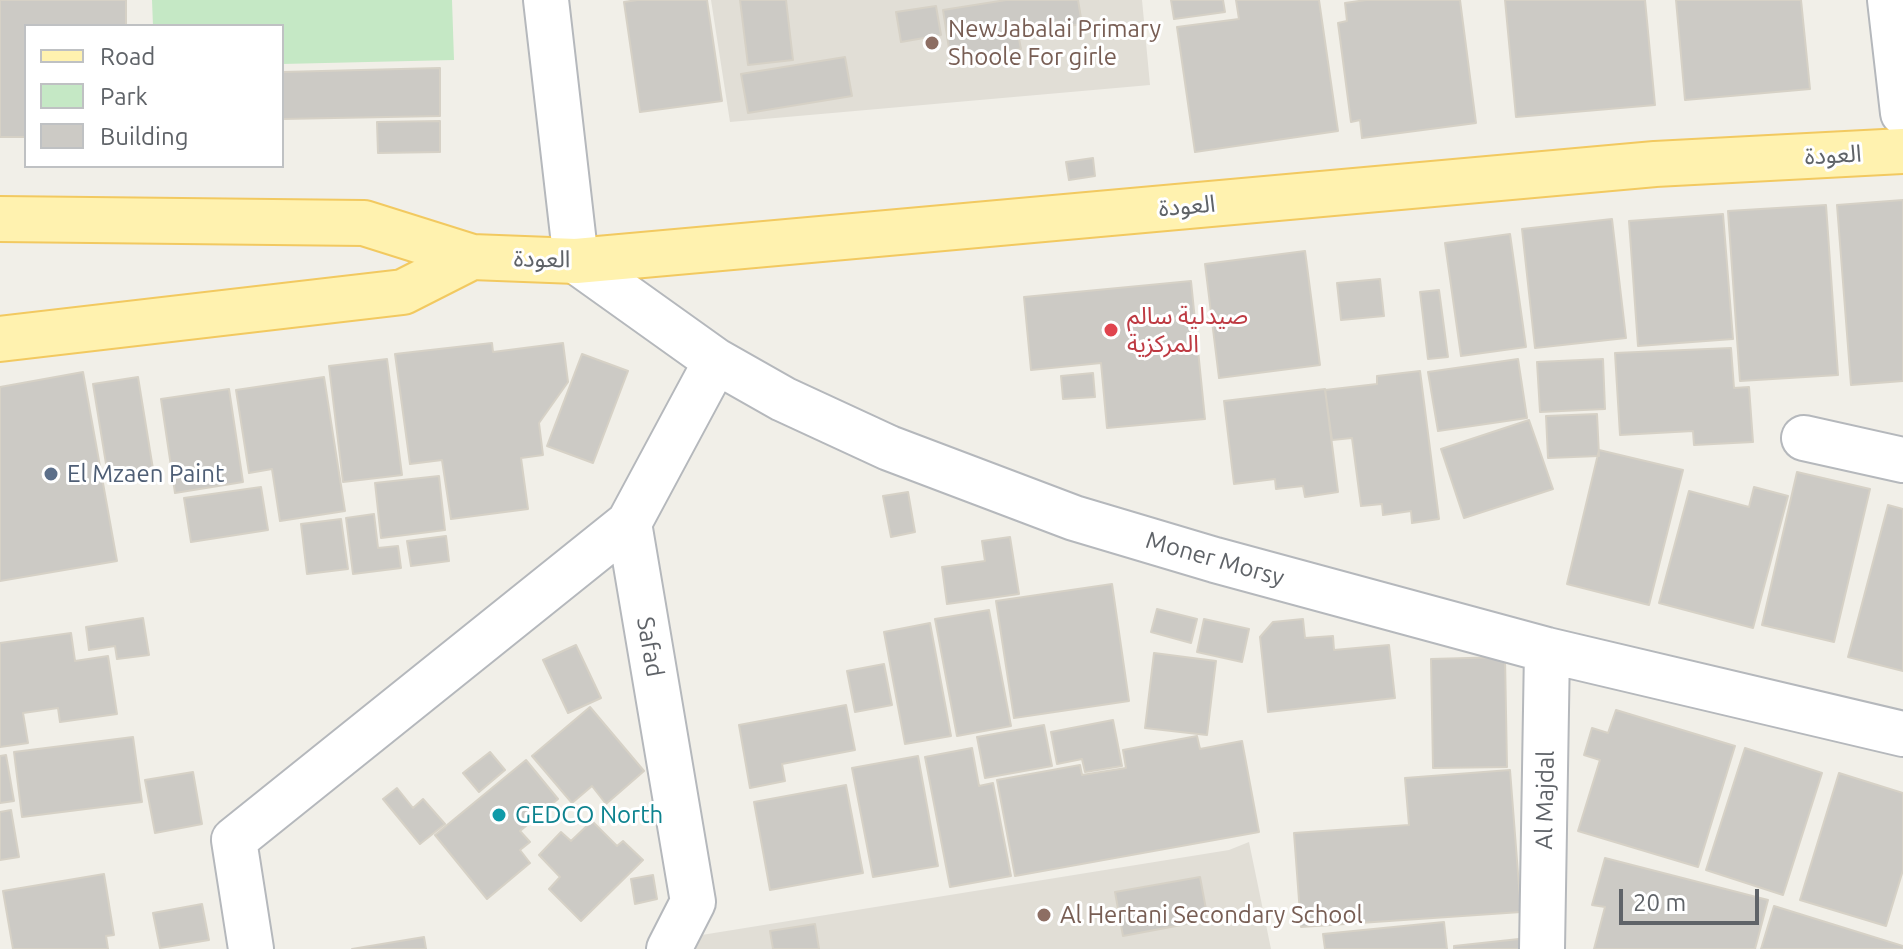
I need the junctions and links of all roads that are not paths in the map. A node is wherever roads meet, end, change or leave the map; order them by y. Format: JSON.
{"nodes":[{"id":1,"x":546,"y":0,"type":"edge"},
{"id":2,"x":1890,"y":0,"type":"edge"},
{"id":3,"x":1903,"y":113,"type":"edge"},
{"id":4,"x":1903,"y":151,"type":"edge"},
{"id":5,"x":0,"y":219,"type":"edge"},
{"id":6,"x":472,"y":257,"type":"junction"},
{"id":7,"x":576,"y":261,"type":"junction"},
{"id":8,"x":0,"y":339,"type":"edge"},
{"id":9,"x":716,"y":361,"type":"junction"},
{"id":10,"x":1804,"y":438,"type":"dead end"},
{"id":11,"x":1903,"y":460,"type":"edge"},
{"id":12,"x":629,"y":523,"type":"junction"},
{"id":13,"x":1547,"y":650,"type":"junction"},
{"id":14,"x":1903,"y":734,"type":"edge"},
{"id":15,"x":251,"y":949,"type":"edge"},
{"id":16,"x":669,"y":949,"type":"edge"},
{"id":17,"x":1542,"y":949,"type":"edge"}],
"edges":[{"from":1,"to":7,"type":"street"},
{"from":2,"to":3,"type":"street"},
{"from":4,"to":7,"type":"main road","name":"العودة"},
{"from":5,"to":6,"type":"main road","name":"العودة"},
{"from":6,"to":7,"type":"main road","name":"العودة"},
{"from":6,"to":8,"type":"main road","name":"العودة"},
{"from":7,"to":9,"type":"street","name":"Moner Morsy"},
{"from":9,"to":12,"type":"street"},
{"from":9,"to":13,"type":"street","name":"Moner Morsy"},
{"from":10,"to":11,"type":"street"},
{"from":12,"to":15,"type":"street"},
{"from":12,"to":16,"type":"street","name":"Safad"},
{"from":13,"to":14,"type":"street","name":"Moner Morsy"},
{"from":13,"to":17,"type":"street","name":"Al Majdal"}]}
